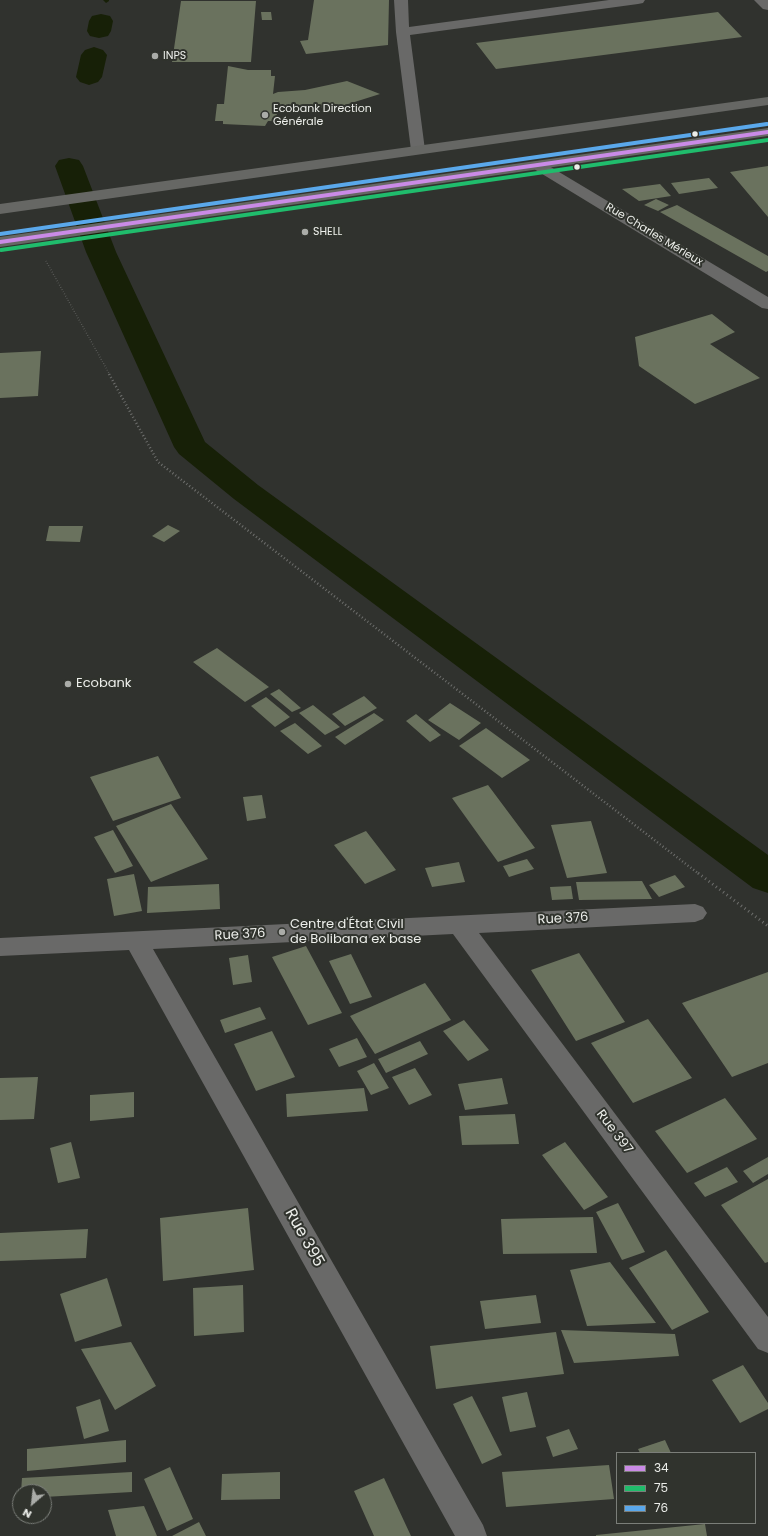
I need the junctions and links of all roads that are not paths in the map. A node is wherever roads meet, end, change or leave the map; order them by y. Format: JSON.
{"nodes":[{"id":1,"x":401,"y":0,"type":"edge"},
{"id":2,"x":638,"y":0,"type":"edge"},
{"id":3,"x":761,"y":0,"type":"edge"},
{"id":4,"x":768,"y":6,"type":"edge"},
{"id":5,"x":403,"y":32,"type":"junction"},
{"id":6,"x":768,"y":101,"type":"edge"},
{"id":7,"x":768,"y":132,"type":"edge"},
{"id":8,"x":418,"y":150,"type":"junction"},
{"id":9,"x":539,"y":166,"type":"junction"},
{"id":10,"x":7,"y":208,"type":"edge"},
{"id":11,"x":8,"y":240,"type":"edge"},
{"id":12,"x":768,"y":285,"type":"edge"},
{"id":13,"x":746,"y":290,"type":"junction"},
{"id":14,"x":768,"y":291,"type":"edge"},
{"id":15,"x":768,"y":304,"type":"edge"},
{"id":16,"x":695,"y":913,"type":"dead end"},
{"id":17,"x":459,"y":924,"type":"junction"},
{"id":18,"x":136,"y":940,"type":"junction"},
{"id":19,"x":0,"y":947,"type":"edge"},
{"id":20,"x":768,"y":1340,"type":"edge"},
{"id":21,"x":472,"y":1536,"type":"edge"}],
"edges":[{"from":1,"to":5,"type":"street"},
{"from":2,"to":5,"type":"street"},
{"from":3,"to":4,"type":"street"},
{"from":5,"to":8,"type":"street"},
{"from":6,"to":8,"type":"highway"},
{"from":7,"to":9,"type":"highway"},
{"from":8,"to":10,"type":"highway"},
{"from":9,"to":11,"type":"highway"},
{"from":9,"to":13,"type":"street","name":"Rue Charles Mérieux"},
{"from":12,"to":13,"type":"street"},
{"from":13,"to":14,"type":"street"},
{"from":13,"to":15,"type":"street","name":"Rue Charles Mérieux"},
{"from":16,"to":17,"type":"street","name":"Rue 376"},
{"from":17,"to":18,"type":"street","name":"Rue 376"},
{"from":17,"to":20,"type":"street","name":"Rue 397"},
{"from":18,"to":19,"type":"street","name":"Rue 376"},
{"from":18,"to":21,"type":"street","name":"Rue 395"}]}
